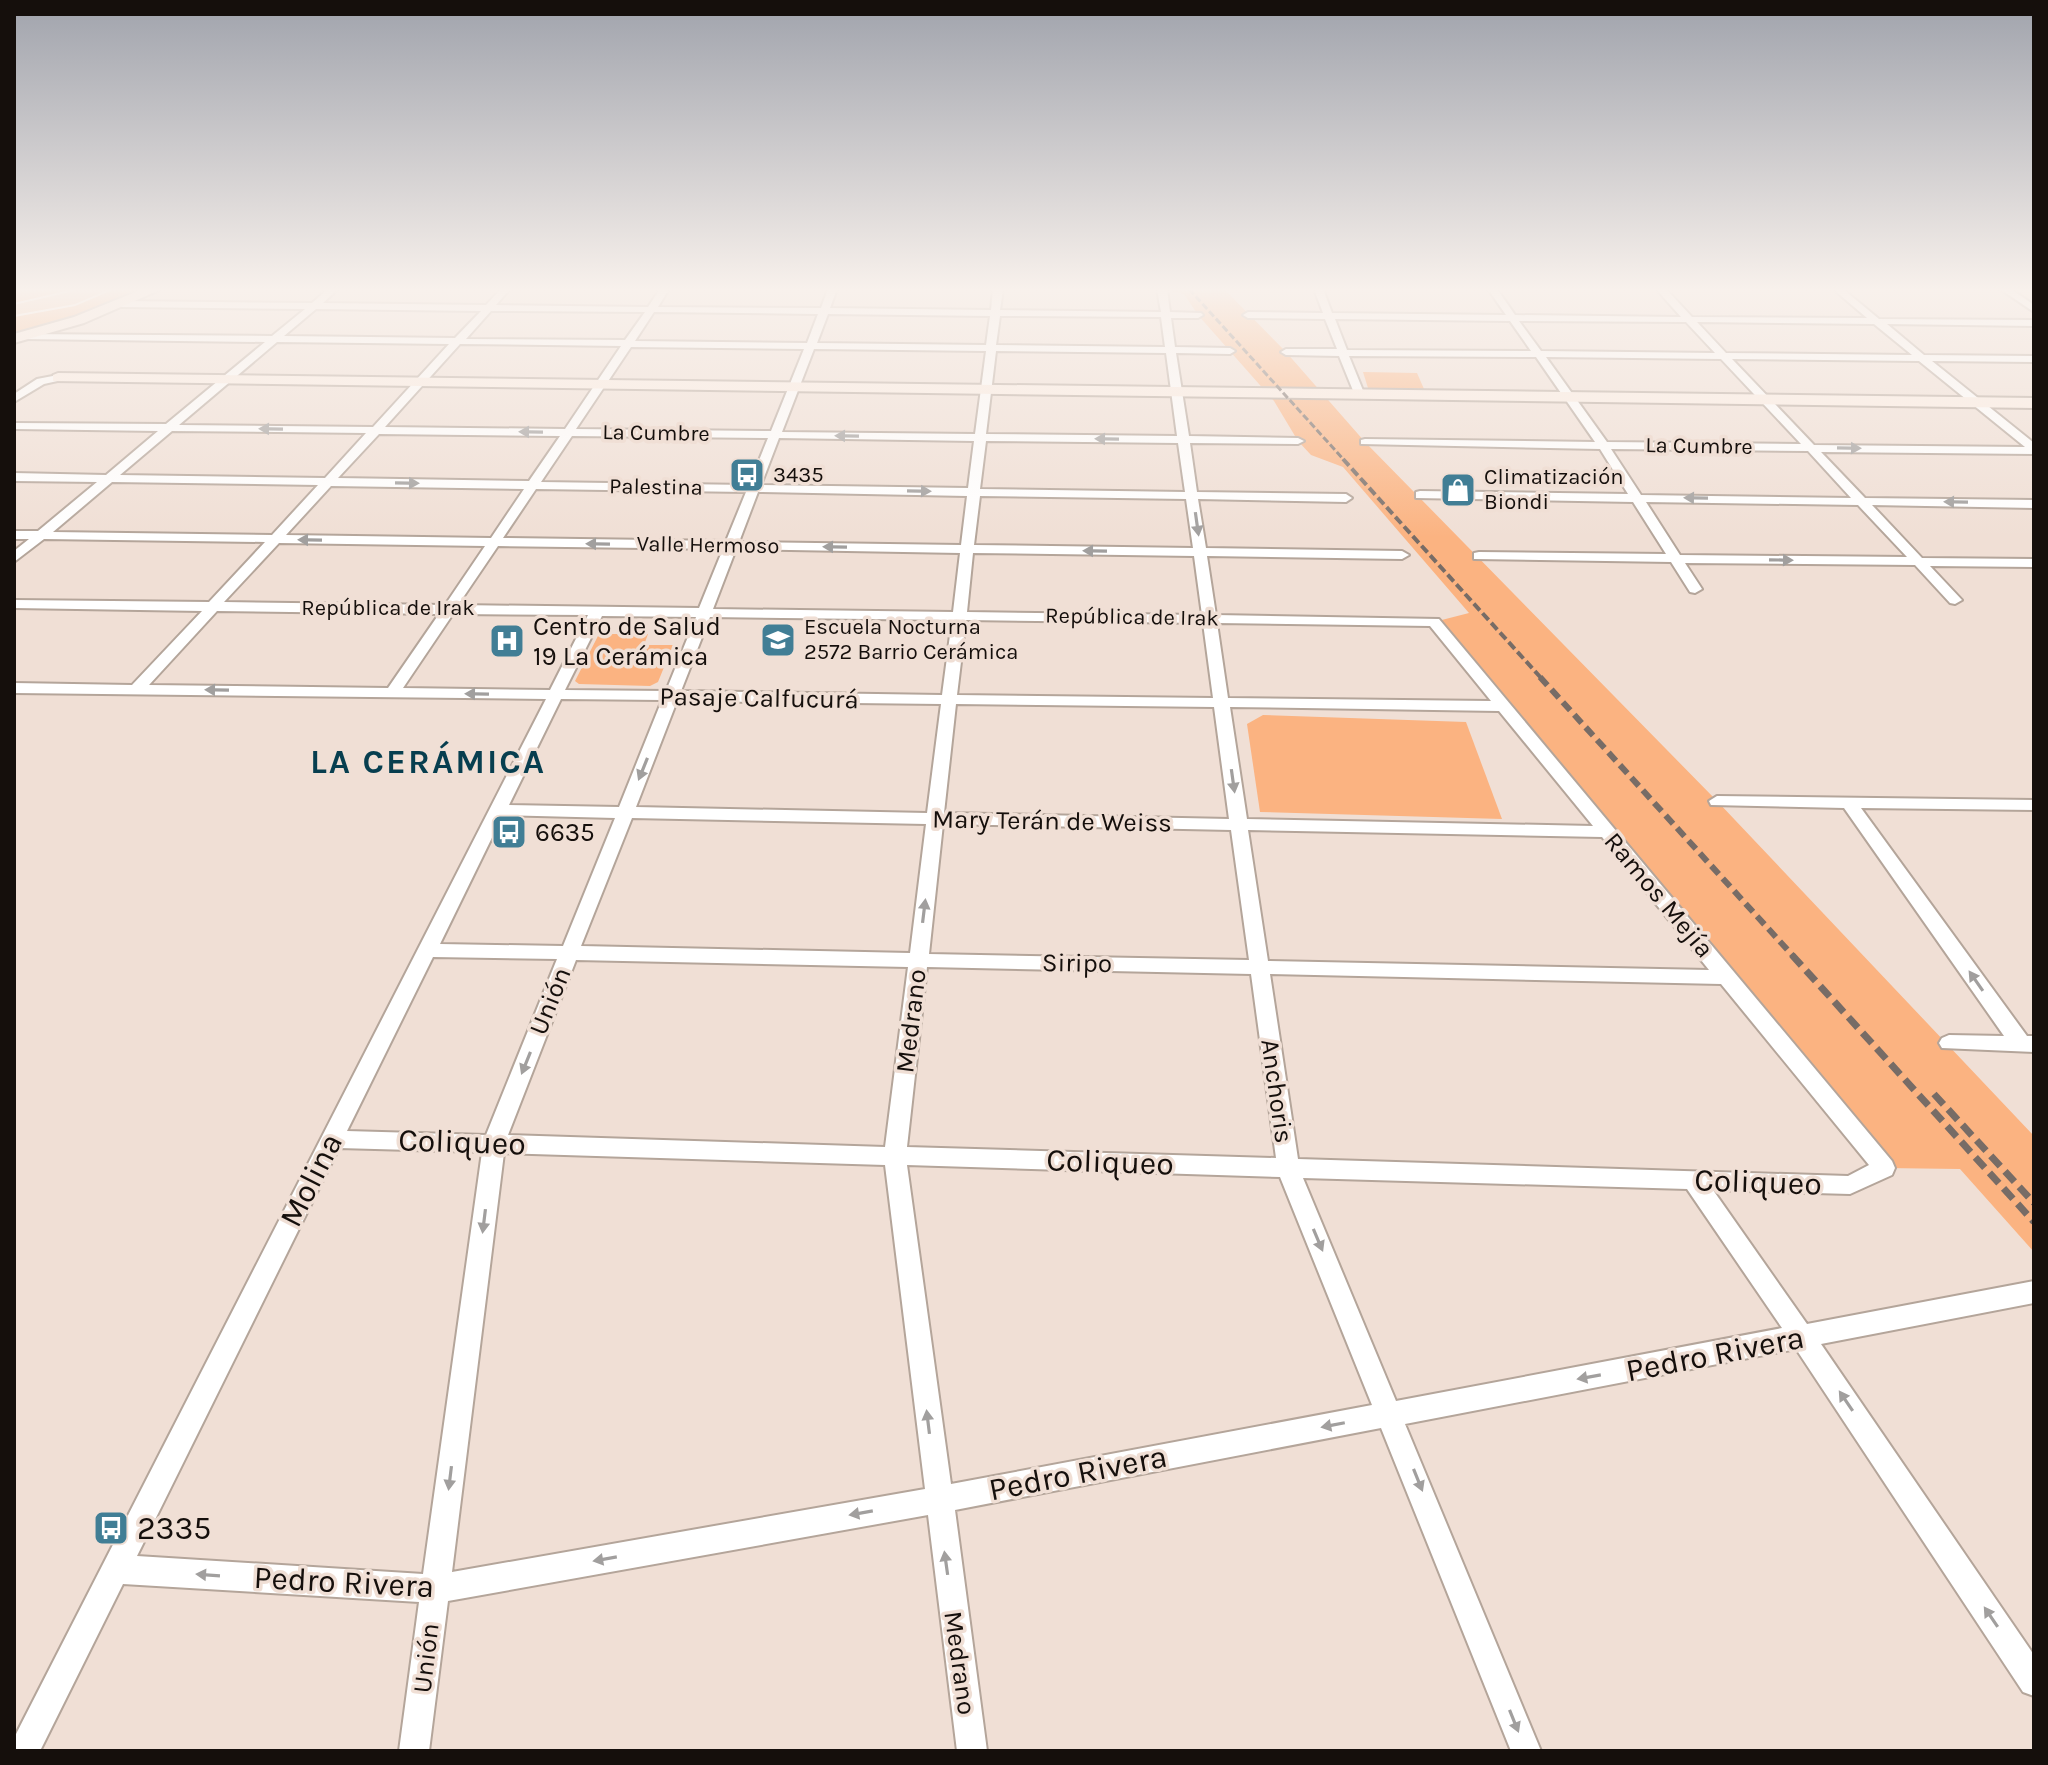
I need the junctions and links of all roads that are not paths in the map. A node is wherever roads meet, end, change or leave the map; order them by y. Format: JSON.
{"nodes":[{"id":1,"x":237,"y":371,"type":"edge"},
{"id":2,"x":431,"y":371,"type":"edge"},
{"id":3,"x":610,"y":371,"type":"edge"},
{"id":4,"x":802,"y":371,"type":"edge"},
{"id":5,"x":989,"y":371,"type":"edge"},
{"id":6,"x":1176,"y":371,"type":"edge"},
{"id":7,"x":1350,"y":371,"type":"edge"},
{"id":8,"x":1550,"y":371,"type":"edge"},
{"id":9,"x":1739,"y":371,"type":"edge"},
{"id":10,"x":1938,"y":371,"type":"edge"},
{"id":11,"x":58,"y":378,"type":"joint"},
{"id":12,"x":227,"y":380,"type":"junction"},
{"id":13,"x":421,"y":382,"type":"junction"},
{"id":14,"x":601,"y":385,"type":"junction"},
{"id":15,"x":796,"y":386,"type":"junction"},
{"id":16,"x":987,"y":388,"type":"junction"},
{"id":17,"x":1178,"y":391,"type":"junction"},
{"id":18,"x":1359,"y":393,"type":"junction"},
{"id":19,"x":1568,"y":397,"type":"junction"},
{"id":20,"x":14,"y":399,"type":"edge"},
{"id":21,"x":1765,"y":399,"type":"junction"},
{"id":22,"x":1976,"y":402,"type":"junction"},
{"id":23,"x":2034,"y":403,"type":"edge"},
{"id":24,"x":14,"y":426,"type":"edge"},
{"id":25,"x":170,"y":428,"type":"junction"},
{"id":26,"x":377,"y":430,"type":"junction"},
{"id":27,"x":569,"y":432,"type":"junction"},
{"id":28,"x":776,"y":435,"type":"junction"},
{"id":29,"x":981,"y":437,"type":"junction"},
{"id":30,"x":1185,"y":440,"type":"junction"},
{"id":31,"x":1298,"y":441,"type":"dead end"},
{"id":32,"x":1365,"y":442,"type":"dead end"},
{"id":33,"x":1603,"y":445,"type":"junction"},
{"id":34,"x":1811,"y":448,"type":"junction"},
{"id":35,"x":2034,"y":450,"type":"edge"},
{"id":36,"x":14,"y":477,"type":"edge"},
{"id":37,"x":109,"y":478,"type":"junction"},
{"id":38,"x":329,"y":482,"type":"junction"},
{"id":39,"x":533,"y":485,"type":"junction"},
{"id":40,"x":755,"y":488,"type":"junction"},
{"id":41,"x":975,"y":492,"type":"junction"},
{"id":42,"x":1193,"y":495,"type":"junction"},
{"id":43,"x":1420,"y":495,"type":"dead end"},
{"id":44,"x":1346,"y":498,"type":"dead end"},
{"id":45,"x":1638,"y":498,"type":"junction"},
{"id":46,"x":1861,"y":501,"type":"junction"},
{"id":47,"x":2034,"y":504,"type":"edge"},
{"id":48,"x":14,"y":535,"type":"edge"},
{"id":49,"x":41,"y":536,"type":"junction"},
{"id":50,"x":276,"y":539,"type":"junction"},
{"id":51,"x":495,"y":542,"type":"junction"},
{"id":52,"x":732,"y":546,"type":"junction"},
{"id":53,"x":968,"y":549,"type":"junction"},
{"id":54,"x":1201,"y":552,"type":"junction"},
{"id":55,"x":1402,"y":555,"type":"dead end"},
{"id":56,"x":1479,"y":556,"type":"dead end"},
{"id":57,"x":14,"y":558,"type":"edge"},
{"id":58,"x":1675,"y":558,"type":"junction"},
{"id":59,"x":1918,"y":561,"type":"junction"},
{"id":60,"x":2034,"y":563,"type":"edge"},
{"id":61,"x":1695,"y":589,"type":"dead end"},
{"id":62,"x":1955,"y":600,"type":"dead end"},
{"id":63,"x":14,"y":604,"type":"edge"},
{"id":64,"x":213,"y":607,"type":"junction"},
{"id":65,"x":451,"y":608,"type":"junction"},
{"id":66,"x":598,"y":610,"type":"junction"},
{"id":67,"x":706,"y":611,"type":"junction"},
{"id":68,"x":960,"y":615,"type":"junction"},
{"id":69,"x":1210,"y":618,"type":"junction"},
{"id":70,"x":1434,"y":622,"type":"joint"},
{"id":71,"x":14,"y":688,"type":"edge"},
{"id":72,"x":136,"y":690,"type":"junction"},
{"id":73,"x":393,"y":692,"type":"junction"},
{"id":74,"x":555,"y":696,"type":"junction"},
{"id":75,"x":672,"y":697,"type":"junction"},
{"id":76,"x":950,"y":700,"type":"junction"},
{"id":77,"x":1222,"y":703,"type":"junction"},
{"id":78,"x":1503,"y":706,"type":"junction"},
{"id":79,"x":1717,"y":801,"type":"dead end"},
{"id":80,"x":1849,"y":803,"type":"junction"},
{"id":81,"x":2034,"y":805,"type":"edge"},
{"id":82,"x":497,"y":810,"type":"junction"},
{"id":83,"x":625,"y":813,"type":"junction"},
{"id":84,"x":935,"y":819,"type":"junction"},
{"id":85,"x":1239,"y":825,"type":"junction"},
{"id":86,"x":1607,"y":832,"type":"junction"},
{"id":87,"x":427,"y":950,"type":"junction"},
{"id":88,"x":570,"y":953,"type":"junction"},
{"id":89,"x":919,"y":960,"type":"junction"},
{"id":90,"x":1258,"y":967,"type":"junction"},
{"id":91,"x":1727,"y":977,"type":"junction"},
{"id":92,"x":1949,"y":1043,"type":"dead end"},
{"id":93,"x":2028,"y":1044,"type":"edge"},
{"id":94,"x":332,"y":1139,"type":"junction"},
{"id":95,"x":494,"y":1143,"type":"junction"},
{"id":96,"x":895,"y":1156,"type":"junction"},
{"id":97,"x":1288,"y":1168,"type":"junction"},
{"id":98,"x":1884,"y":1168,"type":"joint"},
{"id":99,"x":1693,"y":1180,"type":"junction"},
{"id":100,"x":2034,"y":1292,"type":"edge"},
{"id":101,"x":1803,"y":1338,"type":"junction"},
{"id":102,"x":1391,"y":1414,"type":"junction"},
{"id":103,"x":937,"y":1500,"type":"junction"},
{"id":104,"x":116,"y":1569,"type":"junction"},
{"id":105,"x":435,"y":1589,"type":"junction"},
{"id":106,"x":2034,"y":1681,"type":"edge"},
{"id":107,"x":24,"y":1751,"type":"edge"},
{"id":108,"x":414,"y":1751,"type":"edge"},
{"id":109,"x":972,"y":1751,"type":"edge"},
{"id":110,"x":1526,"y":1751,"type":"edge"}],
"edges":[{"from":1,"to":12,"type":"street"},
{"from":2,"to":13,"type":"street"},
{"from":3,"to":14,"type":"street"},
{"from":4,"to":15,"type":"street","name":"Unión"},
{"from":5,"to":16,"type":"street","name":"Medrano"},
{"from":6,"to":17,"type":"street"},
{"from":7,"to":18,"type":"street"},
{"from":8,"to":19,"type":"street"},
{"from":9,"to":21,"type":"street"},
{"from":10,"to":22,"type":"street"},
{"from":11,"to":12,"type":"street"},
{"from":11,"to":20,"type":"street"},
{"from":12,"to":13,"type":"street"},
{"from":12,"to":25,"type":"street"},
{"from":13,"to":14,"type":"street"},
{"from":13,"to":26,"type":"street"},
{"from":14,"to":15,"type":"street"},
{"from":14,"to":27,"type":"street"},
{"from":15,"to":16,"type":"street"},
{"from":15,"to":28,"type":"street","name":"Unión"},
{"from":16,"to":17,"type":"street"},
{"from":16,"to":29,"type":"street","name":"Medrano"},
{"from":17,"to":18,"type":"street"},
{"from":17,"to":30,"type":"street","name":"Anchoris"},
{"from":18,"to":19,"type":"street"},
{"from":19,"to":21,"type":"street"},
{"from":19,"to":33,"type":"street"},
{"from":21,"to":22,"type":"street"},
{"from":21,"to":34,"type":"street"},
{"from":22,"to":23,"type":"street"},
{"from":22,"to":35,"type":"street"},
{"from":24,"to":25,"type":"street","name":"La Cumbre"},
{"from":26,"to":25,"type":"street","name":"La Cumbre","one_way":true},
{"from":25,"to":37,"type":"street"},
{"from":27,"to":26,"type":"street","name":"La Cumbre","one_way":true},
{"from":26,"to":38,"type":"street"},
{"from":27,"to":28,"type":"street","name":"La Cumbre"},
{"from":27,"to":39,"type":"street"},
{"from":29,"to":28,"type":"street","name":"La Cumbre","one_way":true},
{"from":28,"to":40,"type":"street","name":"Unión"},
{"from":30,"to":29,"type":"street","name":"La Cumbre","one_way":true},
{"from":29,"to":41,"type":"street","name":"Medrano"},
{"from":30,"to":31,"type":"street","name":"La Cumbre"},
{"from":30,"to":42,"type":"street","name":"Anchoris"},
{"from":32,"to":33,"type":"street","name":"La Cumbre"},
{"from":33,"to":34,"type":"street","name":"La Cumbre"},
{"from":33,"to":45,"type":"street"},
{"from":34,"to":35,"type":"street","name":"La Cumbre","one_way":true},
{"from":34,"to":46,"type":"street"},
{"from":36,"to":37,"type":"street","name":"Palestina"},
{"from":37,"to":38,"type":"street","name":"Palestina"},
{"from":37,"to":49,"type":"street"},
{"from":38,"to":39,"type":"street","name":"Palestina","one_way":true},
{"from":38,"to":50,"type":"street"},
{"from":39,"to":40,"type":"street","name":"Palestina"},
{"from":39,"to":51,"type":"street"},
{"from":40,"to":41,"type":"street","name":"Palestina","one_way":true},
{"from":40,"to":52,"type":"street","name":"Unión"},
{"from":41,"to":42,"type":"street","name":"Palestina"},
{"from":41,"to":53,"type":"street","name":"Medrano"},
{"from":42,"to":44,"type":"street","name":"Palestina"},
{"from":42,"to":54,"type":"street","name":"Anchoris","one_way":true},
{"from":43,"to":45,"type":"street"},
{"from":46,"to":45,"type":"street","one_way":true},
{"from":45,"to":58,"type":"street"},
{"from":47,"to":46,"type":"street","one_way":true},
{"from":46,"to":59,"type":"street"},
{"from":48,"to":49,"type":"street","name":"Valle Hermoso"},
{"from":49,"to":50,"type":"street","name":"Valle Hermoso"},
{"from":49,"to":57,"type":"street"},
{"from":51,"to":50,"type":"street","name":"Valle Hermoso","one_way":true},
{"from":50,"to":64,"type":"street"},
{"from":52,"to":51,"type":"street","name":"Valle Hermoso","one_way":true},
{"from":51,"to":65,"type":"street"},
{"from":53,"to":52,"type":"street","name":"Valle Hermoso","one_way":true},
{"from":52,"to":67,"type":"street","name":"Unión"},
{"from":54,"to":53,"type":"street","name":"Valle Hermoso","one_way":true},
{"from":53,"to":68,"type":"street","name":"Medrano"},
{"from":54,"to":55,"type":"street","name":"Valle Hermoso"},
{"from":54,"to":69,"type":"street","name":"Anchoris"},
{"from":56,"to":58,"type":"street"},
{"from":58,"to":59,"type":"street","one_way":true},
{"from":58,"to":61,"type":"street"},
{"from":59,"to":60,"type":"street"},
{"from":59,"to":62,"type":"street"},
{"from":63,"to":64,"type":"street","name":"República de Irak"},
{"from":64,"to":65,"type":"street","name":"República de Irak"},
{"from":64,"to":72,"type":"street"},
{"from":65,"to":66,"type":"street","name":"República de Irak"},
{"from":65,"to":73,"type":"street"},
{"from":66,"to":67,"type":"street","name":"República de Irak"},
{"from":66,"to":74,"type":"street","name":"Molina"},
{"from":67,"to":68,"type":"street","name":"República de Irak"},
{"from":67,"to":75,"type":"street","name":"Unión"},
{"from":68,"to":69,"type":"street","name":"República de Irak"},
{"from":68,"to":76,"type":"street","name":"Medrano"},
{"from":69,"to":70,"type":"street","name":"República de Irak"},
{"from":69,"to":77,"type":"street","name":"Anchoris"},
{"from":70,"to":78,"type":"street","name":"Ramos Mejía"},
{"from":71,"to":72,"type":"street","name":"Pasaje Calfucurá"},
{"from":73,"to":72,"type":"street","name":"Pasaje Calfucurá","one_way":true},
{"from":74,"to":73,"type":"street","name":"Pasaje Calfucurá","one_way":true},
{"from":74,"to":75,"type":"street","name":"Pasaje Calfucurá"},
{"from":74,"to":82,"type":"street","name":"Molina"},
{"from":75,"to":76,"type":"street","name":"Pasaje Calfucurá"},
{"from":75,"to":83,"type":"street","name":"Unión","one_way":true},
{"from":76,"to":77,"type":"street","name":"Pasaje Calfucurá"},
{"from":76,"to":84,"type":"street","name":"Medrano"},
{"from":77,"to":78,"type":"street","name":"Pasaje Calfucurá"},
{"from":77,"to":85,"type":"street","name":"Anchoris","one_way":true},
{"from":78,"to":86,"type":"street","name":"Ramos Mejía"},
{"from":79,"to":80,"type":"street"},
{"from":80,"to":81,"type":"street"},
{"from":93,"to":80,"type":"street","one_way":true},
{"from":82,"to":83,"type":"street","name":"Mary Terán de Weiss"},
{"from":82,"to":87,"type":"street","name":"Molina"},
{"from":83,"to":84,"type":"street","name":"Mary Terán de Weiss"},
{"from":83,"to":88,"type":"street","name":"Unión"},
{"from":84,"to":85,"type":"street","name":"Mary Terán de Weiss"},
{"from":89,"to":84,"type":"street","name":"Medrano","one_way":true},
{"from":85,"to":86,"type":"street","name":"Mary Terán de Weiss"},
{"from":85,"to":90,"type":"street","name":"Anchoris"},
{"from":86,"to":91,"type":"street","name":"Ramos Mejía"},
{"from":87,"to":88,"type":"street","name":"Siripo"},
{"from":87,"to":94,"type":"street","name":"Molina"},
{"from":88,"to":89,"type":"street","name":"Siripo"},
{"from":88,"to":95,"type":"street","name":"Unión","one_way":true},
{"from":89,"to":90,"type":"street","name":"Siripo"},
{"from":89,"to":96,"type":"street","name":"Medrano"},
{"from":90,"to":91,"type":"street","name":"Siripo"},
{"from":90,"to":97,"type":"street","name":"Anchoris"},
{"from":91,"to":98,"type":"street","name":"Ramos Mejía"},
{"from":92,"to":93,"type":"street"},
{"from":94,"to":95,"type":"street","name":"Coliqueo"},
{"from":94,"to":104,"type":"street","name":"Molina"},
{"from":95,"to":96,"type":"street","name":"Coliqueo"},
{"from":95,"to":105,"type":"street","name":"Unión","one_way":true},
{"from":96,"to":97,"type":"street","name":"Coliqueo"},
{"from":103,"to":96,"type":"street","name":"Medrano","one_way":true},
{"from":97,"to":99,"type":"street","name":"Coliqueo"},
{"from":97,"to":102,"type":"street","name":"Anchoris","one_way":true},
{"from":98,"to":99,"type":"street","name":"Coliqueo"},
{"from":99,"to":101,"type":"street"},
{"from":100,"to":101,"type":"street","name":"Pedro Rivera"},
{"from":101,"to":102,"type":"street","name":"Pedro Rivera","one_way":true},
{"from":106,"to":101,"type":"street","one_way":true},
{"from":102,"to":103,"type":"street","name":"Pedro Rivera","one_way":true},
{"from":102,"to":110,"type":"street","name":"Anchoris","one_way":true},
{"from":103,"to":105,"type":"street","name":"Pedro Rivera","one_way":true},
{"from":109,"to":103,"type":"street","name":"Medrano","one_way":true},
{"from":105,"to":104,"type":"street","name":"Pedro Rivera","one_way":true},
{"from":104,"to":107,"type":"street","name":"Molina"},
{"from":105,"to":108,"type":"street","name":"Unión"}]}
